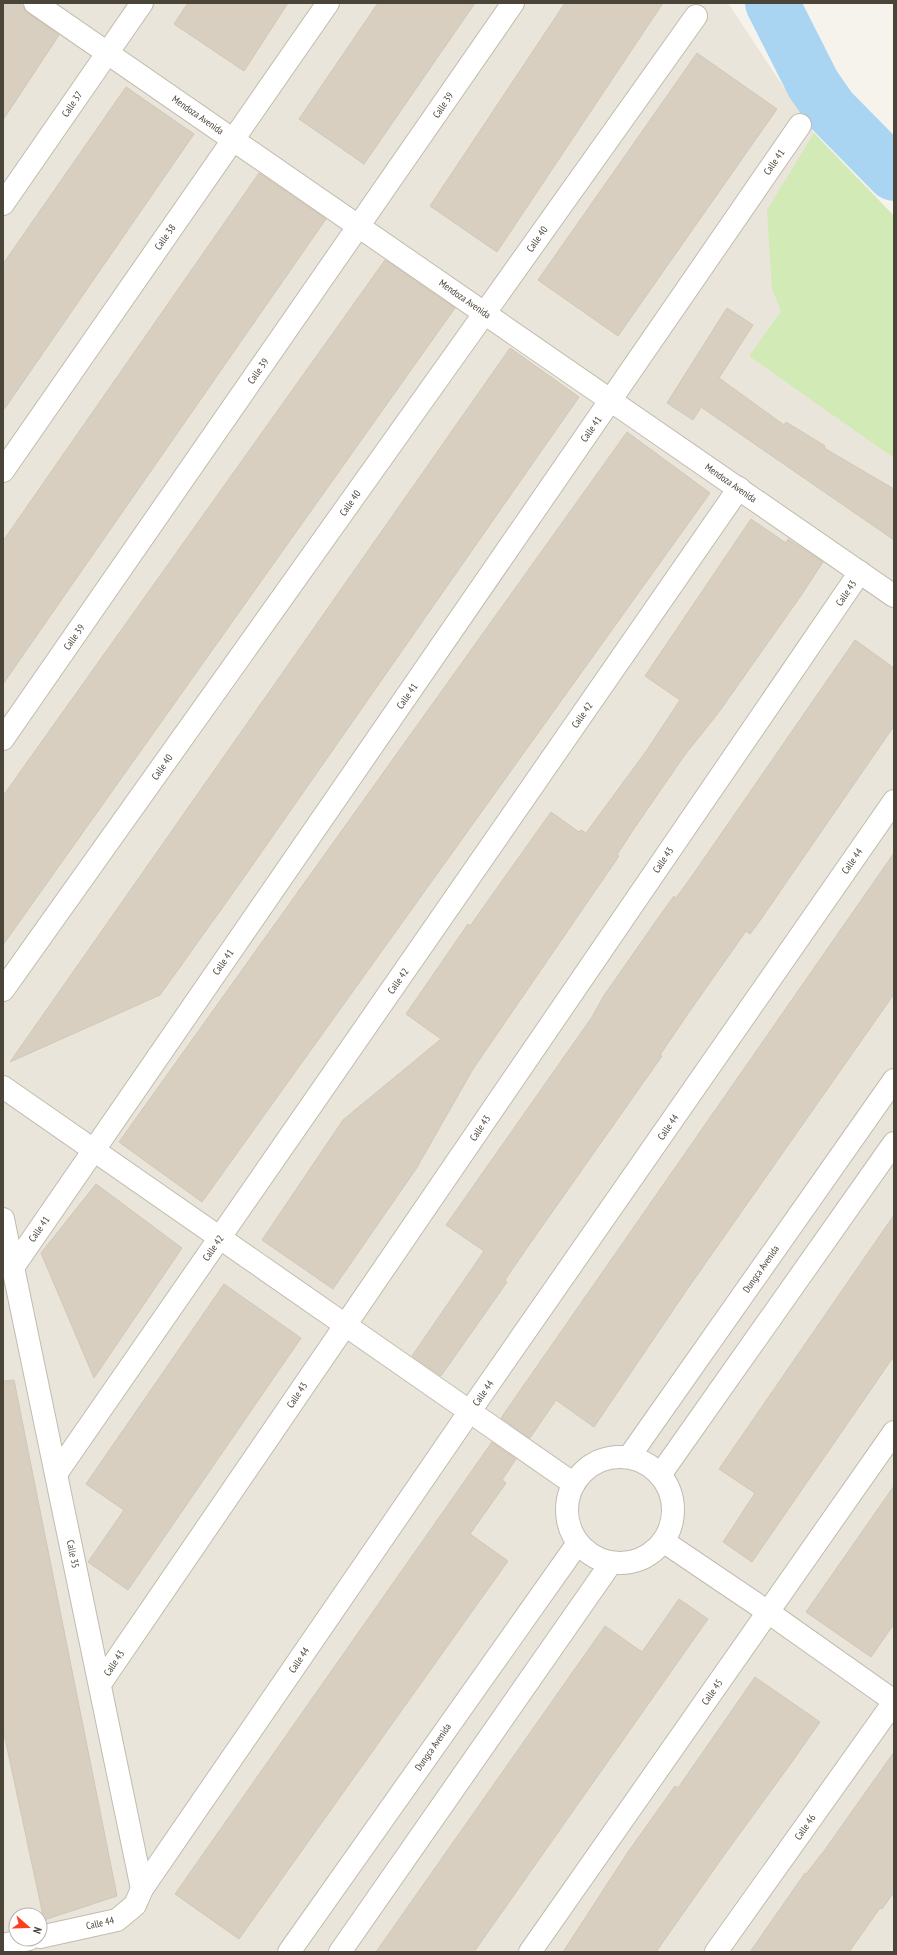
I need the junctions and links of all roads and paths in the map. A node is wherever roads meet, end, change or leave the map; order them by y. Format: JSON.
{"nodes":[{"id":1,"x":35,"y":3,"type":"edge"},
{"id":2,"x":142,"y":3,"type":"edge"},
{"id":3,"x":328,"y":3,"type":"edge"},
{"id":4,"x":513,"y":3,"type":"edge"},
{"id":5,"x":696,"y":16,"type":"dead end"},
{"id":6,"x":107,"y":52,"type":"junction"},
{"id":7,"x":800,"y":125,"type":"dead end"},
{"id":8,"x":233,"y":140,"type":"junction"},
{"id":9,"x":3,"y":204,"type":"edge"},
{"id":10,"x":359,"y":226,"type":"junction"},
{"id":11,"x":485,"y":313,"type":"junction"},
{"id":12,"x":610,"y":400,"type":"junction"},
{"id":13,"x":3,"y":471,"type":"edge"},
{"id":14,"x":739,"y":488,"type":"junction"},
{"id":15,"x":860,"y":572,"type":"junction"},
{"id":16,"x":894,"y":596,"type":"edge"},
{"id":17,"x":3,"y":739,"type":"edge"},
{"id":18,"x":894,"y":801,"type":"edge"},
{"id":19,"x":3,"y":990,"type":"edge"},
{"id":20,"x":894,"y":1080,"type":"edge"},
{"id":21,"x":3,"y":1087,"type":"edge"},
{"id":22,"x":894,"y":1143,"type":"edge"},
{"id":23,"x":94,"y":1149,"type":"junction"},
{"id":24,"x":3,"y":1219,"type":"edge"},
{"id":25,"x":220,"y":1238,"type":"junction"},
{"id":26,"x":14,"y":1266,"type":"junction"},
{"id":27,"x":345,"y":1324,"type":"junction"},
{"id":28,"x":470,"y":1411,"type":"junction"},
{"id":29,"x":894,"y":1432,"type":"edge"},
{"id":30,"x":629,"y":1457,"type":"junction"},
{"id":31,"x":56,"y":1474,"type":"junction"},
{"id":32,"x":660,"y":1475,"type":"junction"},
{"id":33,"x":574,"y":1484,"type":"junction"},
{"id":34,"x":663,"y":1541,"type":"junction"},
{"id":35,"x":578,"y":1543,"type":"junction"},
{"id":36,"x":611,"y":1563,"type":"junction"},
{"id":37,"x":768,"y":1612,"type":"junction"},
{"id":38,"x":100,"y":1684,"type":"junction"},
{"id":39,"x":894,"y":1702,"type":"edge"},
{"id":40,"x":142,"y":1889,"type":"junction"},
{"id":41,"x":48,"y":1935,"type":"edge"},
{"id":42,"x":289,"y":1952,"type":"edge"},
{"id":43,"x":340,"y":1952,"type":"edge"},
{"id":44,"x":530,"y":1952,"type":"edge"},
{"id":45,"x":716,"y":1952,"type":"edge"}],
"edges":[{"from":1,"to":6,"type":"street","name":"Mendoza Avenida"},
{"from":2,"to":6,"type":"street","name":"Calle 37"},
{"from":3,"to":8,"type":"street","name":"Calle 38"},
{"from":4,"to":10,"type":"street","name":"Calle 39"},
{"from":5,"to":11,"type":"street","name":"Calle 40"},
{"from":6,"to":8,"type":"street","name":"Mendoza Avenida"},
{"from":6,"to":9,"type":"street","name":"Calle 37"},
{"from":7,"to":12,"type":"street","name":"Calle 41"},
{"from":8,"to":10,"type":"street","name":"Mendoza Avenida"},
{"from":8,"to":13,"type":"street","name":"Calle 38"},
{"from":10,"to":11,"type":"street","name":"Mendoza Avenida"},
{"from":10,"to":17,"type":"street","name":"Calle 39"},
{"from":11,"to":12,"type":"street","name":"Mendoza Avenida"},
{"from":11,"to":19,"type":"street","name":"Calle 40"},
{"from":12,"to":14,"type":"street","name":"Mendoza Avenida"},
{"from":12,"to":23,"type":"street","name":"Calle 41"},
{"from":14,"to":15,"type":"street","name":"Mendoza Avenida"},
{"from":14,"to":25,"type":"street","name":"Calle 42"},
{"from":15,"to":16,"type":"street","name":"Mendoza Avenida"},
{"from":15,"to":27,"type":"street","name":"Calle 43"},
{"from":18,"to":28,"type":"street","name":"Calle 44"},
{"from":20,"to":30,"type":"street","name":"Dungca Avenida"},
{"from":21,"to":23,"type":"street"},
{"from":22,"to":32,"type":"street"},
{"from":23,"to":25,"type":"street"},
{"from":23,"to":26,"type":"street","name":"Calle 41"},
{"from":24,"to":26,"type":"street","name":"Calle 35"},
{"from":25,"to":27,"type":"street"},
{"from":25,"to":31,"type":"street","name":"Calle 42"},
{"from":26,"to":31,"type":"street","name":"Calle 35"},
{"from":27,"to":28,"type":"street"},
{"from":27,"to":38,"type":"street","name":"Calle 43"},
{"from":28,"to":33,"type":"street"},
{"from":28,"to":40,"type":"street","name":"Calle 44"},
{"from":29,"to":37,"type":"street","name":"Calle 45"},
{"from":30,"to":32,"type":"street"},
{"from":30,"to":33,"type":"street"},
{"from":31,"to":38,"type":"street","name":"Calle 35"},
{"from":32,"to":34,"type":"street"},
{"from":33,"to":35,"type":"street"},
{"from":34,"to":36,"type":"street"},
{"from":34,"to":37,"type":"street"},
{"from":35,"to":36,"type":"street"},
{"from":35,"to":42,"type":"street","name":"Dungca Avenida"},
{"from":36,"to":43,"type":"street"},
{"from":37,"to":39,"type":"street"},
{"from":37,"to":44,"type":"street","name":"Calle 45"},
{"from":38,"to":40,"type":"street","name":"Calle 35"},
{"from":39,"to":45,"type":"street","name":"Calle 46"},
{"from":40,"to":41,"type":"street","name":"Calle 44"}]}
